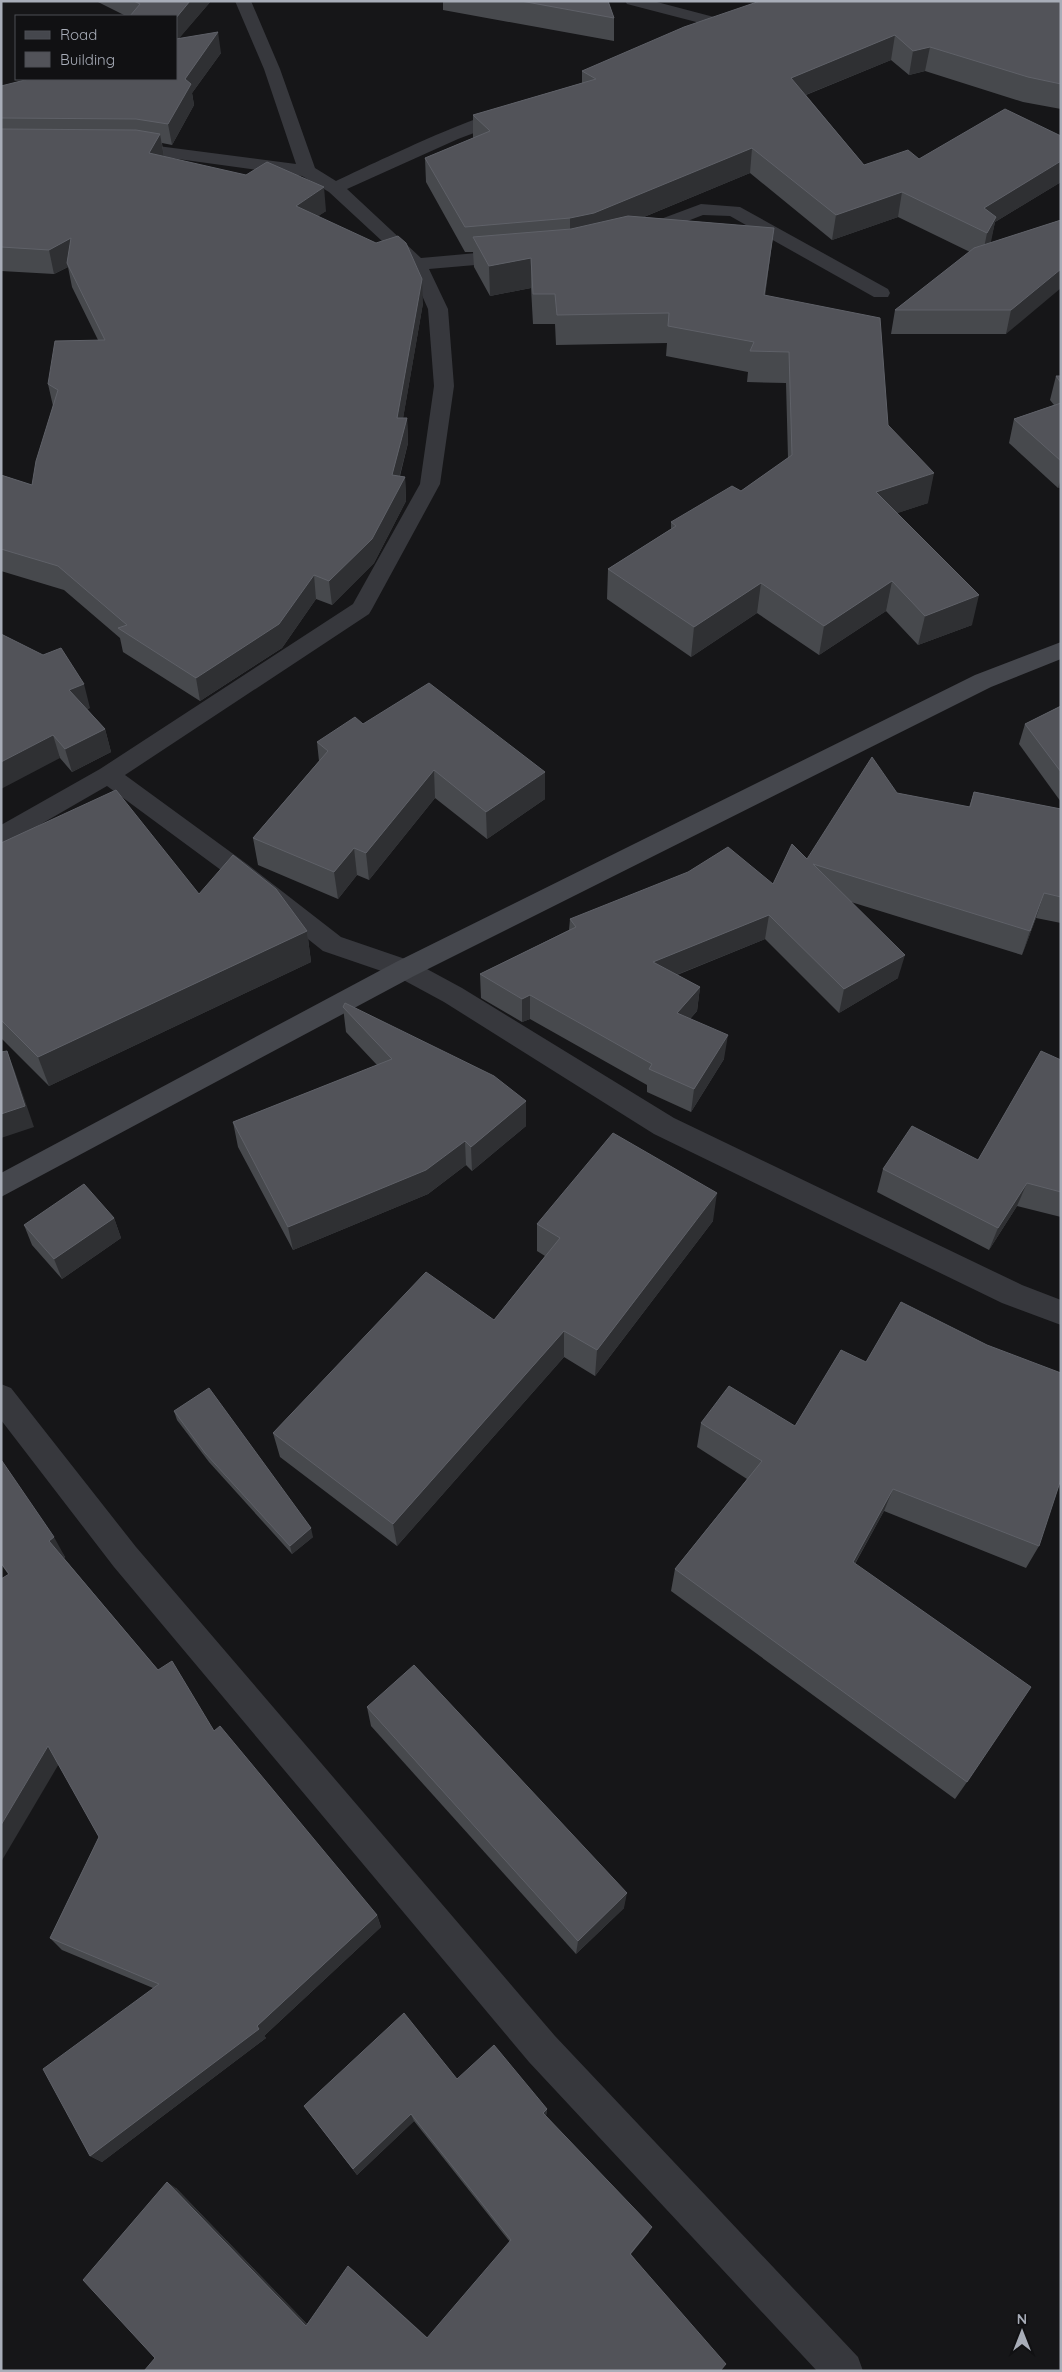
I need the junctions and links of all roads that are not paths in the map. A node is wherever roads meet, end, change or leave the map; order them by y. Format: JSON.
{"nodes":[{"id":1,"x":243,"y":1,"type":"edge"},
{"id":2,"x":633,"y":1,"type":"edge"},
{"id":3,"x":744,"y":20,"type":"edge"},
{"id":4,"x":727,"y":25,"type":"junction"},
{"id":5,"x":700,"y":36,"type":"edge"},
{"id":6,"x":524,"y":108,"type":"edge"},
{"id":7,"x":110,"y":147,"type":"edge"},
{"id":8,"x":307,"y":171,"type":"junction"},
{"id":9,"x":335,"y":188,"type":"junction"},
{"id":10,"x":624,"y":239,"type":"edge"},
{"id":11,"x":532,"y":254,"type":"edge"},
{"id":12,"x":417,"y":264,"type":"junction"},
{"id":13,"x":881,"y":293,"type":"dead end"},
{"id":14,"x":1061,"y":650,"type":"edge"},
{"id":15,"x":108,"y":775,"type":"junction"},
{"id":16,"x":1,"y":836,"type":"edge"},
{"id":17,"x":404,"y":969,"type":"junction"},
{"id":18,"x":1,"y":1186,"type":"edge"},
{"id":19,"x":1061,"y":1313,"type":"edge"},
{"id":20,"x":1,"y":1397,"type":"edge"},
{"id":21,"x":844,"y":2371,"type":"edge"}],
"edges":[{"from":1,"to":8,"type":"street"},
{"from":2,"to":4,"type":"street"},
{"from":3,"to":4,"type":"street"},
{"from":4,"to":5,"type":"street"},
{"from":6,"to":9,"type":"street"},
{"from":7,"to":8,"type":"street"},
{"from":8,"to":9,"type":"street"},
{"from":9,"to":12,"type":"street"},
{"from":10,"to":13,"type":"street"},
{"from":11,"to":12,"type":"street"},
{"from":12,"to":15,"type":"street"},
{"from":14,"to":17,"type":"main road"},
{"from":15,"to":16,"type":"street"},
{"from":15,"to":17,"type":"street"},
{"from":17,"to":18,"type":"main road"},
{"from":17,"to":19,"type":"street"},
{"from":20,"to":21,"type":"street"}]}
